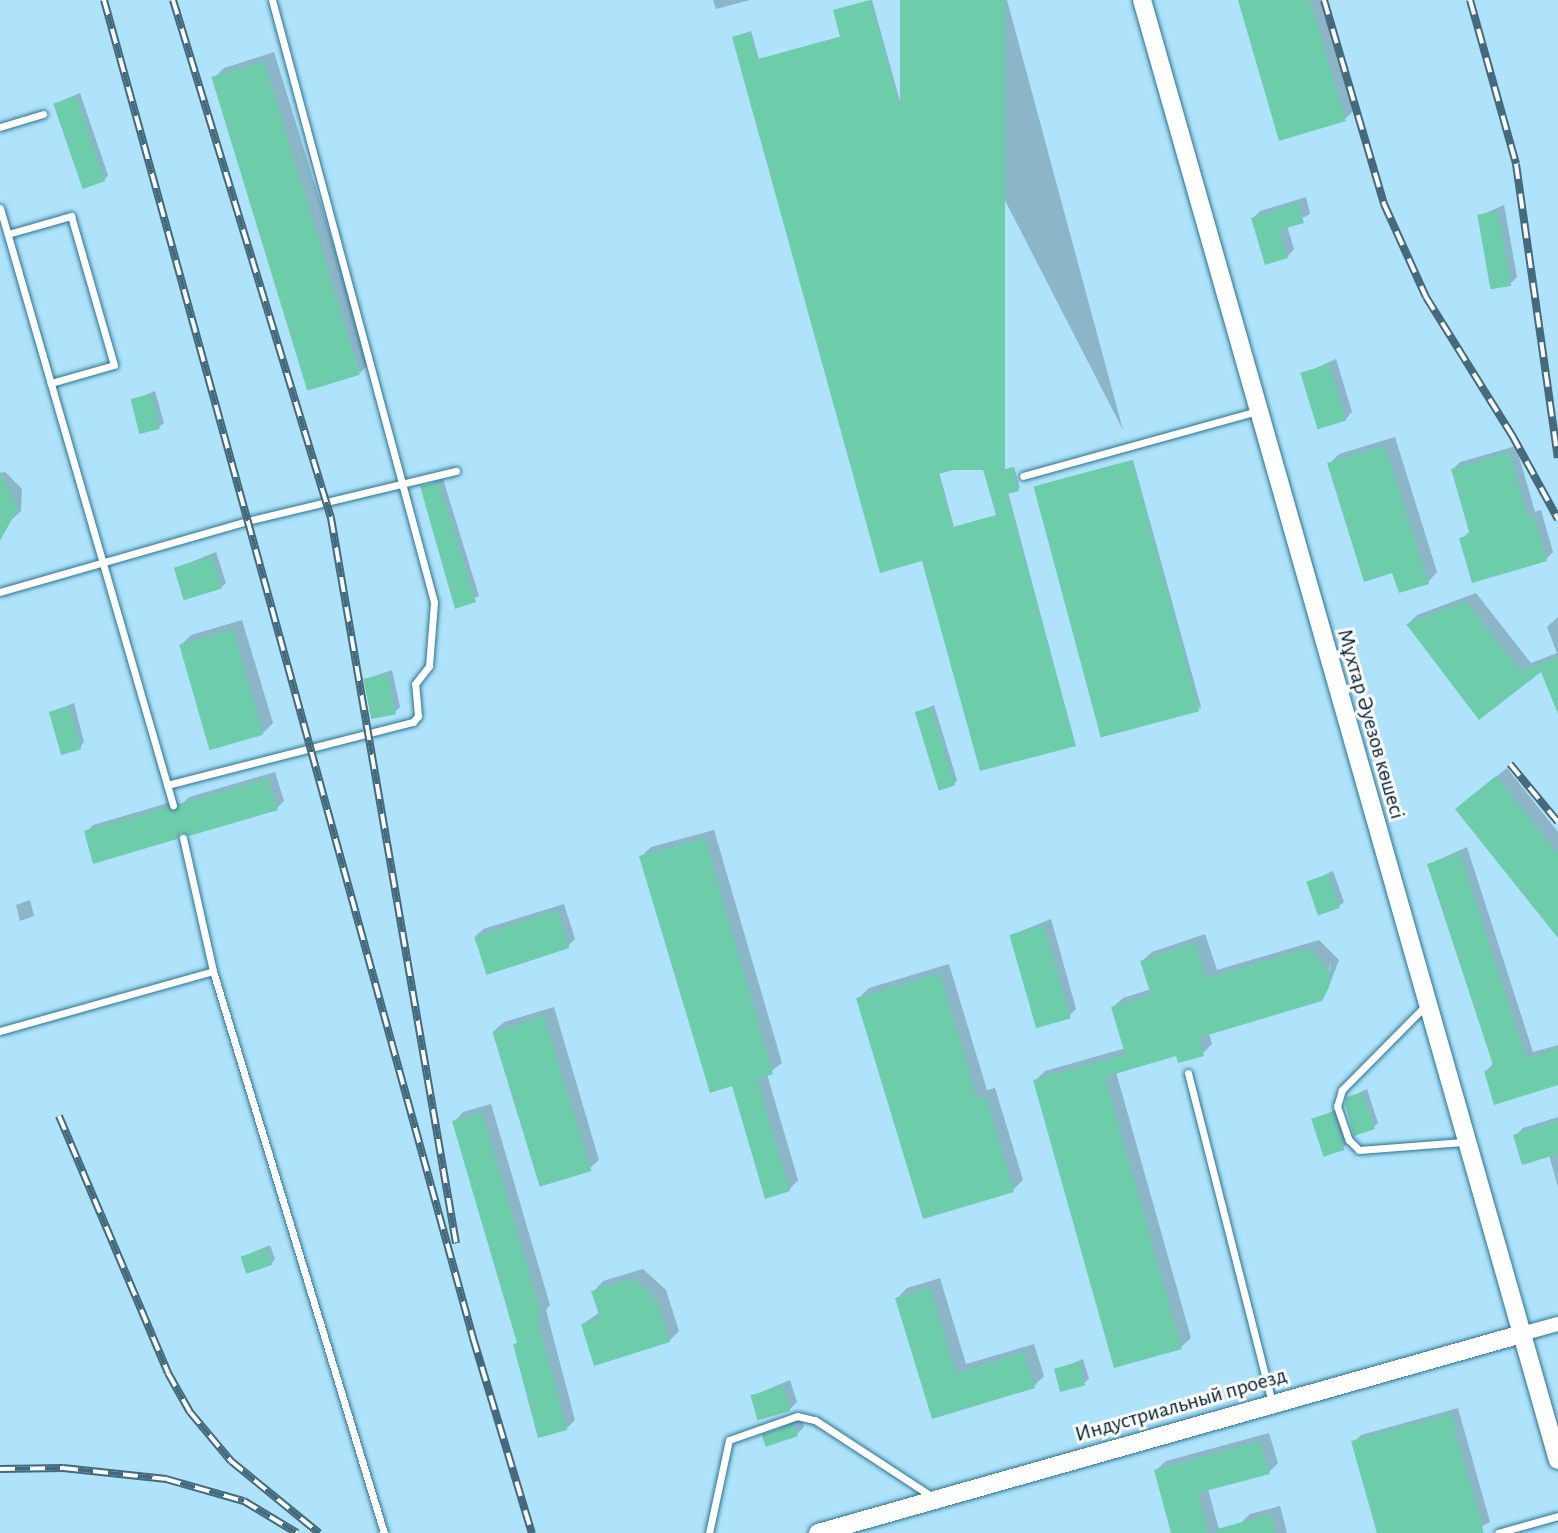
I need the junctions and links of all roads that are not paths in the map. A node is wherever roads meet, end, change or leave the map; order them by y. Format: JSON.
{"nodes":[{"id":1,"x":272,"y":0,"type":"edge"},
{"id":2,"x":1142,"y":0,"type":"edge"},
{"id":3,"x":43,"y":114,"type":"dead end"},
{"id":4,"x":0,"y":127,"type":"edge"},
{"id":5,"x":0,"y":208,"type":"edge"},
{"id":6,"x":8,"y":234,"type":"junction"},
{"id":7,"x":51,"y":383,"type":"junction"},
{"id":8,"x":1257,"y":411,"type":"junction"},
{"id":9,"x":456,"y":471,"type":"dead end"},
{"id":10,"x":1023,"y":476,"type":"dead end"},
{"id":11,"x":403,"y":485,"type":"junction"},
{"id":12,"x":103,"y":562,"type":"junction"},
{"id":13,"x":0,"y":592,"type":"edge"},
{"id":14,"x":167,"y":785,"type":"junction"},
{"id":15,"x":173,"y":805,"type":"dead end"},
{"id":16,"x":183,"y":838,"type":"dead end"},
{"id":17,"x":213,"y":971,"type":"junction"},
{"id":18,"x":1426,"y":1005,"type":"junction"},
{"id":19,"x":0,"y":1031,"type":"edge"},
{"id":20,"x":1188,"y":1073,"type":"dead end"},
{"id":21,"x":1463,"y":1142,"type":"junction"},
{"id":22,"x":1558,"y":1324,"type":"edge"},
{"id":23,"x":1518,"y":1335,"type":"junction"},
{"id":24,"x":1272,"y":1404,"type":"junction"},
{"id":25,"x":1558,"y":1460,"type":"edge"},
{"id":26,"x":936,"y":1499,"type":"junction"},
{"id":27,"x":1558,"y":1516,"type":"edge"},
{"id":28,"x":384,"y":1533,"type":"edge"},
{"id":29,"x":709,"y":1533,"type":"edge"},
{"id":30,"x":818,"y":1533,"type":"edge"},
{"id":31,"x":1498,"y":1533,"type":"edge"}],
"edges":[{"from":1,"to":11,"type":"lane"},
{"from":2,"to":8,"type":"street","name":"Мұхтар Әуезов көшесі"},
{"from":3,"to":4,"type":"lane"},
{"from":5,"to":6,"type":"lane"},
{"from":6,"to":7,"type":"lane"},
{"from":6,"to":7,"type":"lane"},
{"from":7,"to":12,"type":"lane"},
{"from":8,"to":10,"type":"lane"},
{"from":8,"to":18,"type":"street","name":"Мұхтар Әуезов көшесі"},
{"from":9,"to":11,"type":"lane"},
{"from":11,"to":12,"type":"lane"},
{"from":11,"to":14,"type":"lane"},
{"from":12,"to":13,"type":"lane"},
{"from":12,"to":14,"type":"lane"},
{"from":14,"to":15,"type":"lane"},
{"from":16,"to":17,"type":"lane"},
{"from":17,"to":19,"type":"lane"},
{"from":17,"to":28,"type":"lane"},
{"from":18,"to":21,"type":"street","name":"Мұхтар Әуезов көшесі"},
{"from":18,"to":21,"type":"lane"},
{"from":20,"to":24,"type":"lane"},
{"from":21,"to":23,"type":"street","name":"Мұхтар Әуезов көшесі"},
{"from":22,"to":23,"type":"street","name":"Индустриальный проезд"},
{"from":23,"to":24,"type":"street","name":"Индустриальный проезд"},
{"from":23,"to":25,"type":"street","name":"Мұхтар Әуезов көшесі"},
{"from":24,"to":26,"type":"street","name":"Индустриальный проезд"},
{"from":26,"to":29,"type":"lane"},
{"from":26,"to":30,"type":"street","name":"Индустриальный проезд"},
{"from":27,"to":31,"type":"lane"}]}
